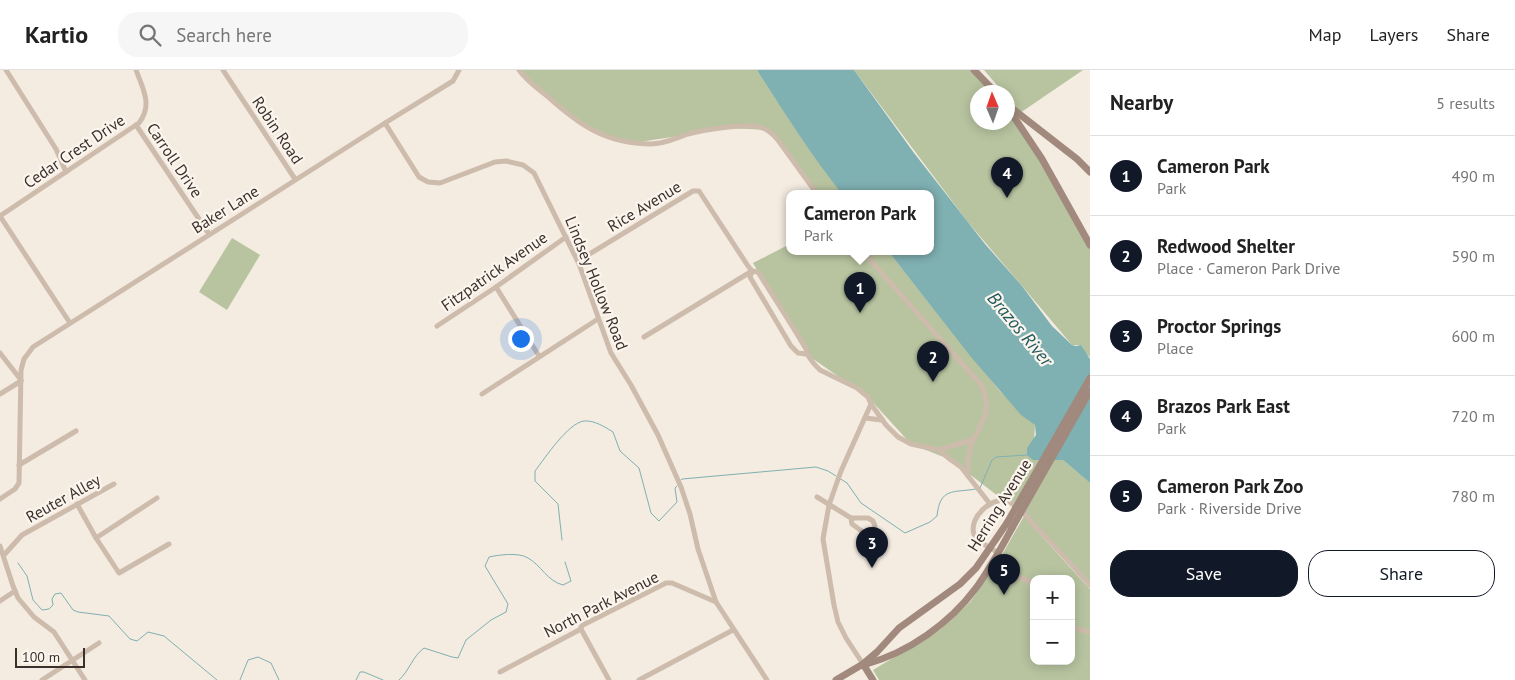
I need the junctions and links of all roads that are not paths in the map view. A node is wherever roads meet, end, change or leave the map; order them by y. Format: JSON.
{"nodes":[{"id":1,"x":6,"y":70,"type":"edge"},
{"id":2,"x":136,"y":70,"type":"edge"},
{"id":3,"x":223,"y":70,"type":"edge"},
{"id":4,"x":459,"y":70,"type":"edge"},
{"id":5,"x":519,"y":70,"type":"edge"},
{"id":6,"x":974,"y":70,"type":"edge"},
{"id":7,"x":988,"y":85,"type":"edge"},
{"id":8,"x":1015,"y":110,"type":"edge"},
{"id":9,"x":1015,"y":117,"type":"edge"},
{"id":10,"x":385,"y":122,"type":"junction"},
{"id":11,"x":136,"y":124,"type":"junction"},
{"id":12,"x":66,"y":172,"type":"junction"},
{"id":13,"x":1090,"y":172,"type":"edge"},
{"id":14,"x":295,"y":180,"type":"junction"},
{"id":15,"x":814,"y":190,"type":"edge"},
{"id":16,"x":0,"y":216,"type":"edge"},
{"id":17,"x":209,"y":234,"type":"junction"},
{"id":18,"x":566,"y":237,"type":"junction"},
{"id":19,"x":1090,"y":245,"type":"edge"},
{"id":20,"x":866,"y":255,"type":"edge"},
{"id":21,"x":578,"y":261,"type":"junction"},
{"id":22,"x":752,"y":272,"type":"junction"},
{"id":23,"x":496,"y":287,"type":"junction"},
{"id":24,"x":598,"y":319,"type":"junction"},
{"id":25,"x":70,"y":323,"type":"junction"},
{"id":26,"x":437,"y":326,"type":"dead end"},
{"id":27,"x":644,"y":337,"type":"dead end"},
{"id":28,"x":0,"y":353,"type":"edge"},
{"id":29,"x":806,"y":354,"type":"junction"},
{"id":30,"x":540,"y":356,"type":"junction"},
{"id":31,"x":1090,"y":378,"type":"edge"},
{"id":32,"x":21,"y":381,"type":"junction"},
{"id":33,"x":1090,"y":391,"type":"edge"},
{"id":34,"x":0,"y":394,"type":"edge"},
{"id":35,"x":482,"y":394,"type":"dead end"},
{"id":36,"x":871,"y":404,"type":"junction"},
{"id":37,"x":865,"y":418,"type":"junction"},
{"id":38,"x":882,"y":420,"type":"junction"},
{"id":39,"x":76,"y":431,"type":"dead end"},
{"id":40,"x":974,"y":439,"type":"junction"},
{"id":41,"x":939,"y":450,"type":"junction"},
{"id":42,"x":19,"y":465,"type":"junction"},
{"id":43,"x":968,"y":477,"type":"junction"},
{"id":44,"x":114,"y":484,"type":"dead end"},
{"id":45,"x":817,"y":497,"type":"dead end"},
{"id":46,"x":0,"y":498,"type":"edge"},
{"id":47,"x":157,"y":498,"type":"dead end"},
{"id":48,"x":77,"y":504,"type":"junction"},
{"id":49,"x":990,"y":504,"type":"junction"},
{"id":50,"x":829,"y":505,"type":"junction"},
{"id":51,"x":851,"y":518,"type":"junction"},
{"id":52,"x":1010,"y":526,"type":"junction"},
{"id":53,"x":96,"y":538,"type":"junction"},
{"id":54,"x":169,"y":544,"type":"dead end"},
{"id":55,"x":0,"y":546,"type":"edge"},
{"id":56,"x":990,"y":548,"type":"junction"},
{"id":57,"x":998,"y":553,"type":"junction"},
{"id":58,"x":4,"y":555,"type":"junction"},
{"id":59,"x":1002,"y":570,"type":"dead end"},
{"id":60,"x":1030,"y":582,"type":"edge"},
{"id":61,"x":1090,"y":585,"type":"edge"},
{"id":62,"x":15,"y":591,"type":"junction"},
{"id":63,"x":0,"y":601,"type":"edge"},
{"id":64,"x":716,"y":602,"type":"junction"},
{"id":65,"x":1075,"y":628,"type":"edge"},
{"id":66,"x":581,"y":629,"type":"junction"},
{"id":67,"x":733,"y":630,"type":"junction"},
{"id":68,"x":1090,"y":632,"type":"edge"},
{"id":69,"x":99,"y":643,"type":"dead end"},
{"id":70,"x":73,"y":660,"type":"junction"},
{"id":71,"x":863,"y":664,"type":"junction"},
{"id":72,"x":500,"y":672,"type":"dead end"},
{"id":73,"x":42,"y":680,"type":"edge"},
{"id":74,"x":85,"y":680,"type":"edge"},
{"id":75,"x":609,"y":680,"type":"edge"},
{"id":76,"x":639,"y":680,"type":"edge"},
{"id":77,"x":767,"y":680,"type":"edge"},
{"id":78,"x":836,"y":680,"type":"edge"},
{"id":79,"x":873,"y":680,"type":"edge"}],
"edges":[{"from":1,"to":12,"type":"street"},
{"from":2,"to":11,"type":"street","name":"Carroll Drive"},
{"from":3,"to":14,"type":"street","name":"Robin Road"},
{"from":4,"to":10,"type":"street","name":"Baker Lane"},
{"from":5,"to":15,"type":"street"},
{"from":6,"to":7,"type":"main road"},
{"from":8,"to":13,"type":"main road"},
{"from":9,"to":19,"type":"main road"},
{"from":10,"to":14,"type":"street","name":"Baker Lane"},
{"from":10,"to":18,"type":"street","name":"Lindsey Hollow Road"},
{"from":11,"to":12,"type":"street","name":"Cedar Crest Drive"},
{"from":11,"to":17,"type":"street","name":"Carroll Drive"},
{"from":12,"to":16,"type":"street","name":"Cedar Crest Drive"},
{"from":14,"to":17,"type":"street","name":"Baker Lane"},
{"from":16,"to":25,"type":"street"},
{"from":17,"to":25,"type":"street","name":"Baker Lane"},
{"from":18,"to":21,"type":"street","name":"Lindsey Hollow Road"},
{"from":18,"to":23,"type":"street","name":"Fitzpatrick Avenue"},
{"from":20,"to":40,"type":"street"},
{"from":21,"to":22,"type":"street","name":"Rice Avenue"},
{"from":21,"to":24,"type":"street","name":"Lindsey Hollow Road"},
{"from":22,"to":27,"type":"street"},
{"from":22,"to":29,"type":"street"},
{"from":22,"to":29,"type":"street"},
{"from":23,"to":26,"type":"street","name":"Fitzpatrick Avenue"},
{"from":23,"to":30,"type":"street"},
{"from":24,"to":30,"type":"street"},
{"from":24,"to":64,"type":"street","name":"Lindsey Hollow Road"},
{"from":25,"to":32,"type":"street","name":"Baker Lane"},
{"from":28,"to":32,"type":"street"},
{"from":29,"to":36,"type":"street"},
{"from":30,"to":35,"type":"street"},
{"from":31,"to":52,"type":"main road","name":"Herring Avenue","bridge":true},
{"from":32,"to":34,"type":"street"},
{"from":32,"to":42,"type":"street","name":"Baker Lane"},
{"from":33,"to":52,"type":"main road","name":"Herring Avenue","bridge":true},
{"from":36,"to":37,"type":"street"},
{"from":36,"to":38,"type":"street"},
{"from":37,"to":38,"type":"street"},
{"from":37,"to":50,"type":"street"},
{"from":38,"to":41,"type":"street"},
{"from":39,"to":42,"type":"street"},
{"from":40,"to":41,"type":"street"},
{"from":40,"to":43,"type":"street"},
{"from":41,"to":43,"type":"street"},
{"from":42,"to":46,"type":"street","name":"Baker Lane"},
{"from":43,"to":49,"type":"street"},
{"from":44,"to":48,"type":"street","name":"Reuter Alley"},
{"from":45,"to":50,"type":"street"},
{"from":47,"to":53,"type":"street"},
{"from":48,"to":53,"type":"street"},
{"from":48,"to":58,"type":"street","name":"Reuter Alley"},
{"from":49,"to":56,"type":"street"},
{"from":49,"to":61,"type":"street"},
{"from":50,"to":51,"type":"street"},
{"from":50,"to":71,"type":"street"},
{"from":51,"to":51,"type":"street"},
{"from":52,"to":56,"type":"main road","name":"Herring Avenue"},
{"from":52,"to":57,"type":"main road","name":"Herring Avenue"},
{"from":53,"to":54,"type":"street"},
{"from":55,"to":58,"type":"street"},
{"from":56,"to":57,"type":"street"},
{"from":56,"to":71,"type":"main road","name":"Herring Avenue"},
{"from":57,"to":71,"type":"main road","name":"Herring Avenue"},
{"from":58,"to":62,"type":"street"},
{"from":59,"to":60,"type":"street"},
{"from":62,"to":63,"type":"street"},
{"from":62,"to":70,"type":"street"},
{"from":64,"to":66,"type":"street","name":"North Park Avenue"},
{"from":64,"to":67,"type":"street","name":"Lindsey Hollow Road"},
{"from":65,"to":68,"type":"street"},
{"from":66,"to":72,"type":"street","name":"North Park Avenue"},
{"from":66,"to":75,"type":"street"},
{"from":67,"to":76,"type":"street"},
{"from":67,"to":77,"type":"street","name":"Lindsey Hollow Road"},
{"from":69,"to":70,"type":"street"},
{"from":70,"to":73,"type":"street"},
{"from":70,"to":74,"type":"street"},
{"from":71,"to":78,"type":"main road","name":"Herring Avenue"},
{"from":71,"to":79,"type":"main road"}]}
